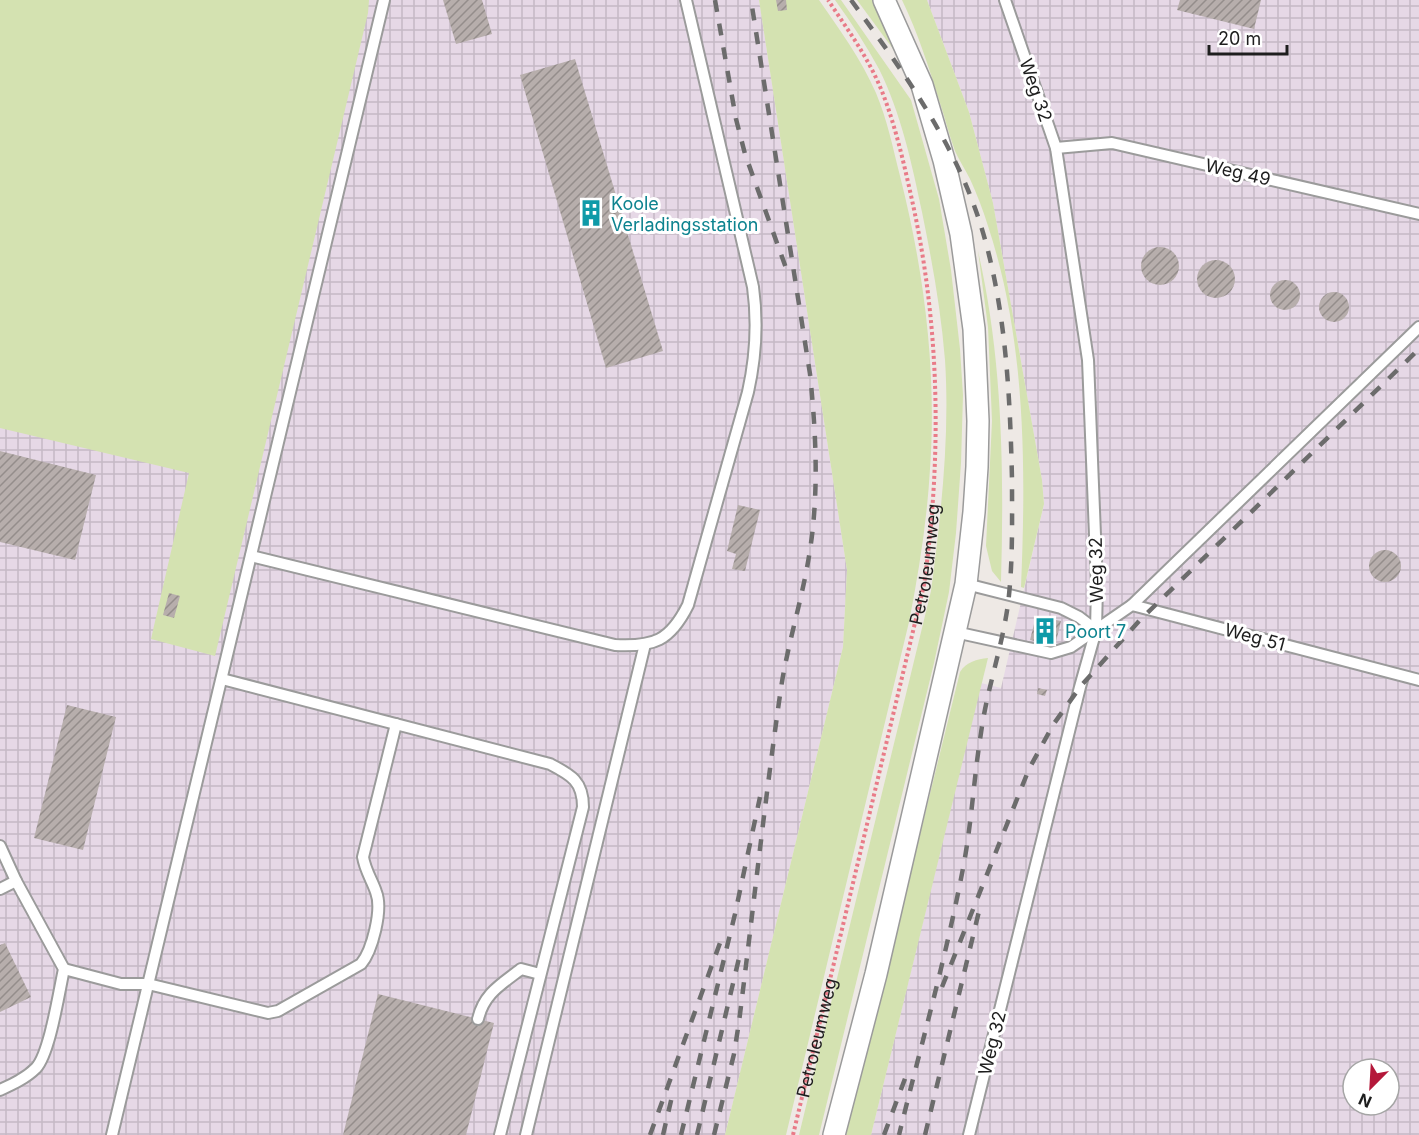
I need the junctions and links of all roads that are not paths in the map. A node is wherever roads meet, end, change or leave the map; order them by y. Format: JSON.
{"nodes":[{"id":1,"x":384,"y":0,"type":"edge"},
{"id":2,"x":686,"y":0,"type":"edge"},
{"id":3,"x":884,"y":0,"type":"edge"},
{"id":4,"x":1005,"y":0,"type":"edge"},
{"id":5,"x":1056,"y":148,"type":"junction"},
{"id":6,"x":1419,"y":214,"type":"edge"},
{"id":7,"x":1419,"y":327,"type":"edge"},
{"id":8,"x":251,"y":556,"type":"junction"},
{"id":9,"x":966,"y":584,"type":"junction"},
{"id":10,"x":1132,"y":605,"type":"junction"},
{"id":11,"x":1096,"y":630,"type":"junction"},
{"id":12,"x":955,"y":632,"type":"junction"},
{"id":13,"x":645,"y":644,"type":"junction"},
{"id":14,"x":222,"y":680,"type":"junction"},
{"id":15,"x":1419,"y":681,"type":"edge"},
{"id":16,"x":396,"y":724,"type":"junction"},
{"id":17,"x":0,"y":846,"type":"edge"},
{"id":18,"x":16,"y":881,"type":"junction"},
{"id":19,"x":0,"y":889,"type":"edge"},
{"id":20,"x":64,"y":969,"type":"junction"},
{"id":21,"x":540,"y":974,"type":"junction"},
{"id":22,"x":148,"y":984,"type":"junction"},
{"id":23,"x":478,"y":1019,"type":"dead end"},
{"id":24,"x":0,"y":1090,"type":"edge"},
{"id":25,"x":112,"y":1135,"type":"edge"},
{"id":26,"x":500,"y":1135,"type":"edge"},
{"id":27,"x":526,"y":1135,"type":"edge"},
{"id":28,"x":834,"y":1135,"type":"edge"},
{"id":29,"x":969,"y":1135,"type":"edge"}],
"edges":[{"from":1,"to":8,"type":"lane"},
{"from":2,"to":13,"type":"lane"},
{"from":3,"to":9,"type":"street"},
{"from":4,"to":5,"type":"lane","name":"Weg 32"},
{"from":5,"to":6,"type":"lane","name":"Weg 49"},
{"from":5,"to":11,"type":"lane","name":"Weg 32"},
{"from":7,"to":10,"type":"lane"},
{"from":8,"to":13,"type":"lane"},
{"from":8,"to":14,"type":"lane"},
{"from":9,"to":11,"type":"lane"},
{"from":9,"to":12,"type":"street"},
{"from":10,"to":11,"type":"lane"},
{"from":10,"to":15,"type":"lane","name":"Weg 51"},
{"from":11,"to":12,"type":"lane"},
{"from":11,"to":29,"type":"lane","name":"Weg 32"},
{"from":12,"to":28,"type":"street"},
{"from":13,"to":27,"type":"lane"},
{"from":14,"to":16,"type":"lane"},
{"from":14,"to":22,"type":"lane"},
{"from":16,"to":21,"type":"lane"},
{"from":16,"to":22,"type":"lane"},
{"from":17,"to":18,"type":"lane"},
{"from":18,"to":19,"type":"lane"},
{"from":18,"to":20,"type":"lane"},
{"from":20,"to":22,"type":"lane"},
{"from":20,"to":24,"type":"lane"},
{"from":21,"to":23,"type":"lane"},
{"from":21,"to":26,"type":"lane"},
{"from":22,"to":25,"type":"lane"}]}
